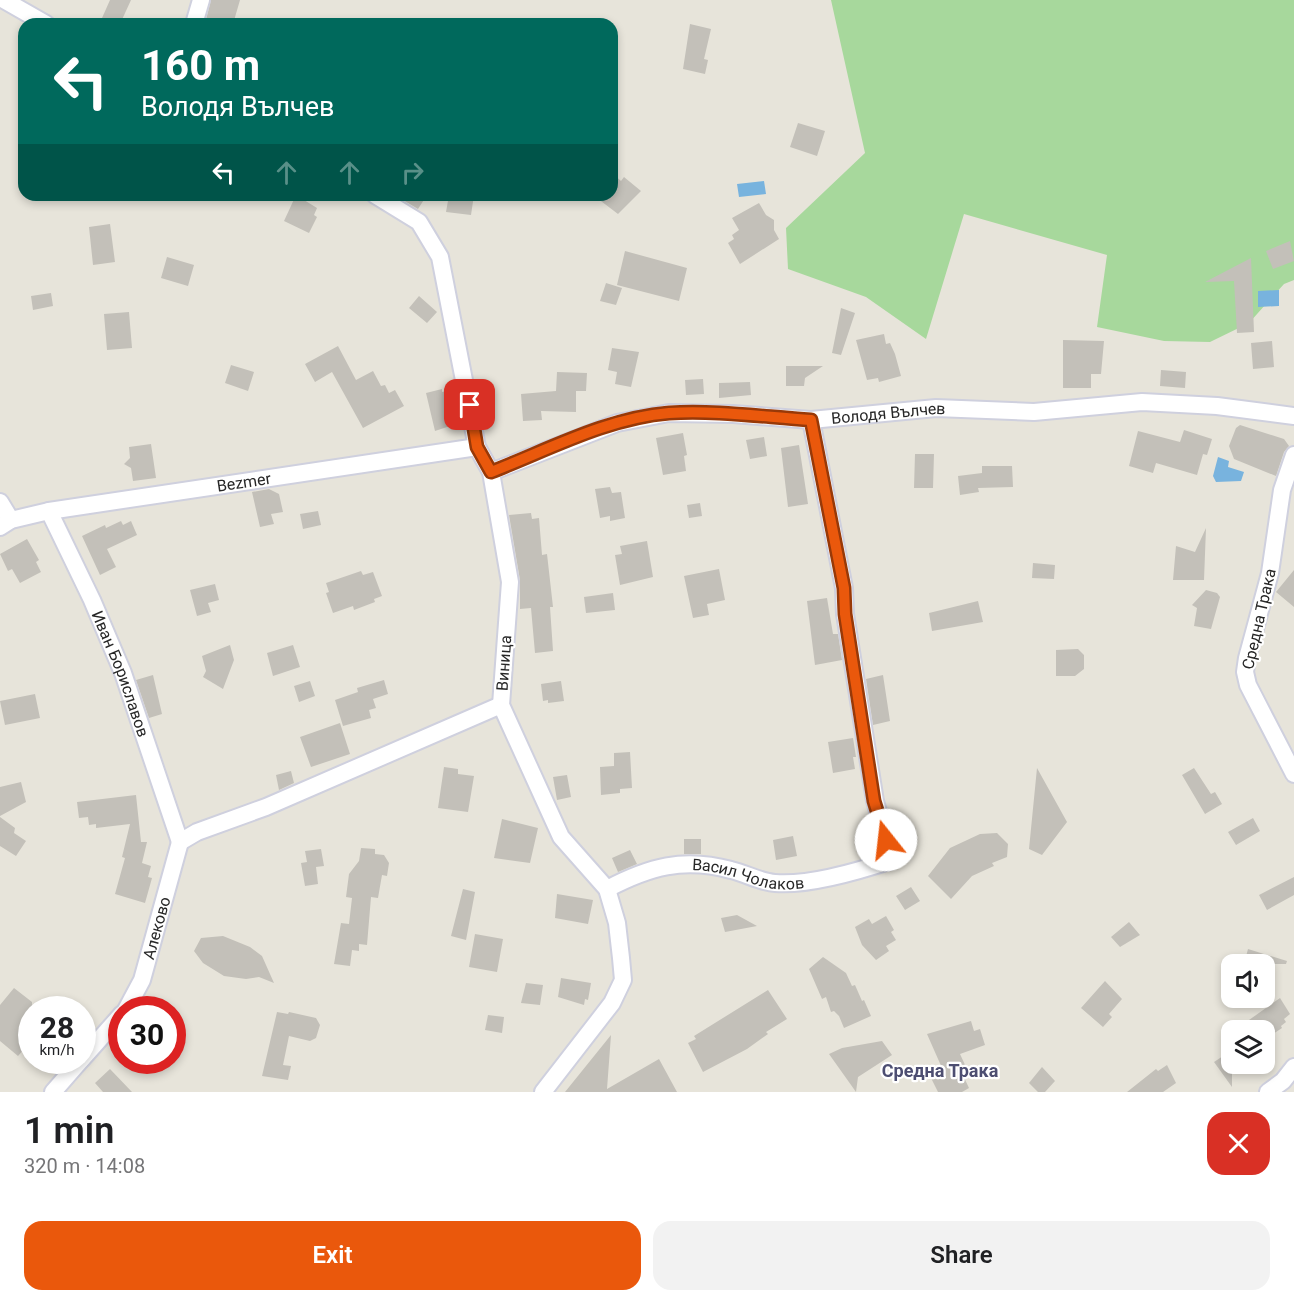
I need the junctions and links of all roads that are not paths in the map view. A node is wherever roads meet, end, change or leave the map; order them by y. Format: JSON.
{"nodes":[{"id":1,"x":4,"y":0,"type":"edge"},
{"id":2,"x":201,"y":0,"type":"edge"},
{"id":3,"x":36,"y":18,"type":"edge"},
{"id":4,"x":196,"y":18,"type":"edge"},
{"id":5,"x":385,"y":201,"type":"edge"},
{"id":6,"x":1294,"y":416,"type":"edge"},
{"id":7,"x":811,"y":420,"type":"junction"},
{"id":8,"x":477,"y":447,"type":"junction"},
{"id":9,"x":1294,"y":455,"type":"edge"},
{"id":10,"x":491,"y":472,"type":"junction"},
{"id":11,"x":0,"y":502,"type":"edge"},
{"id":12,"x":49,"y":512,"type":"junction"},
{"id":13,"x":6,"y":524,"type":"edge"},
{"id":14,"x":501,"y":705,"type":"junction"},
{"id":15,"x":1294,"y":774,"type":"edge"},
{"id":16,"x":180,"y":842,"type":"junction"},
{"id":17,"x":608,"y":889,"type":"junction"},
{"id":18,"x":133,"y":996,"type":"edge"},
{"id":19,"x":108,"y":1030,"type":"edge"},
{"id":20,"x":96,"y":1044,"type":"edge"},
{"id":21,"x":1294,"y":1067,"type":"edge"},
{"id":22,"x":69,"y":1074,"type":"edge"},
{"id":23,"x":53,"y":1092,"type":"edge"},
{"id":24,"x":543,"y":1092,"type":"edge"},
{"id":25,"x":1268,"y":1092,"type":"edge"}],
"edges":[{"from":1,"to":3,"type":"street"},
{"from":2,"to":4,"type":"street"},
{"from":5,"to":8,"type":"street","name":"Виница"},
{"from":6,"to":7,"type":"street","name":"Володя Вълчев"},
{"from":7,"to":10,"type":"street","name":"Володя Вълчев"},
{"from":7,"to":17,"type":"street","name":"Васил Чолаков"},
{"from":8,"to":10,"type":"street","name":"Виница"},
{"from":8,"to":12,"type":"street","name":"Bezmer"},
{"from":9,"to":15,"type":"street","name":"Средна Трака"},
{"from":10,"to":14,"type":"street","name":"Виница"},
{"from":11,"to":13,"type":"street"},
{"from":12,"to":13,"type":"street","name":"Bezmer"},
{"from":12,"to":16,"type":"street","name":"Иван Бориславов"},
{"from":14,"to":16,"type":"street"},
{"from":14,"to":17,"type":"street","name":"Виница"},
{"from":16,"to":18,"type":"street","name":"Алеково"},
{"from":17,"to":24,"type":"street","name":"Виница"},
{"from":19,"to":20,"type":"street"},
{"from":21,"to":25,"type":"street"},
{"from":22,"to":23,"type":"street"}]}
